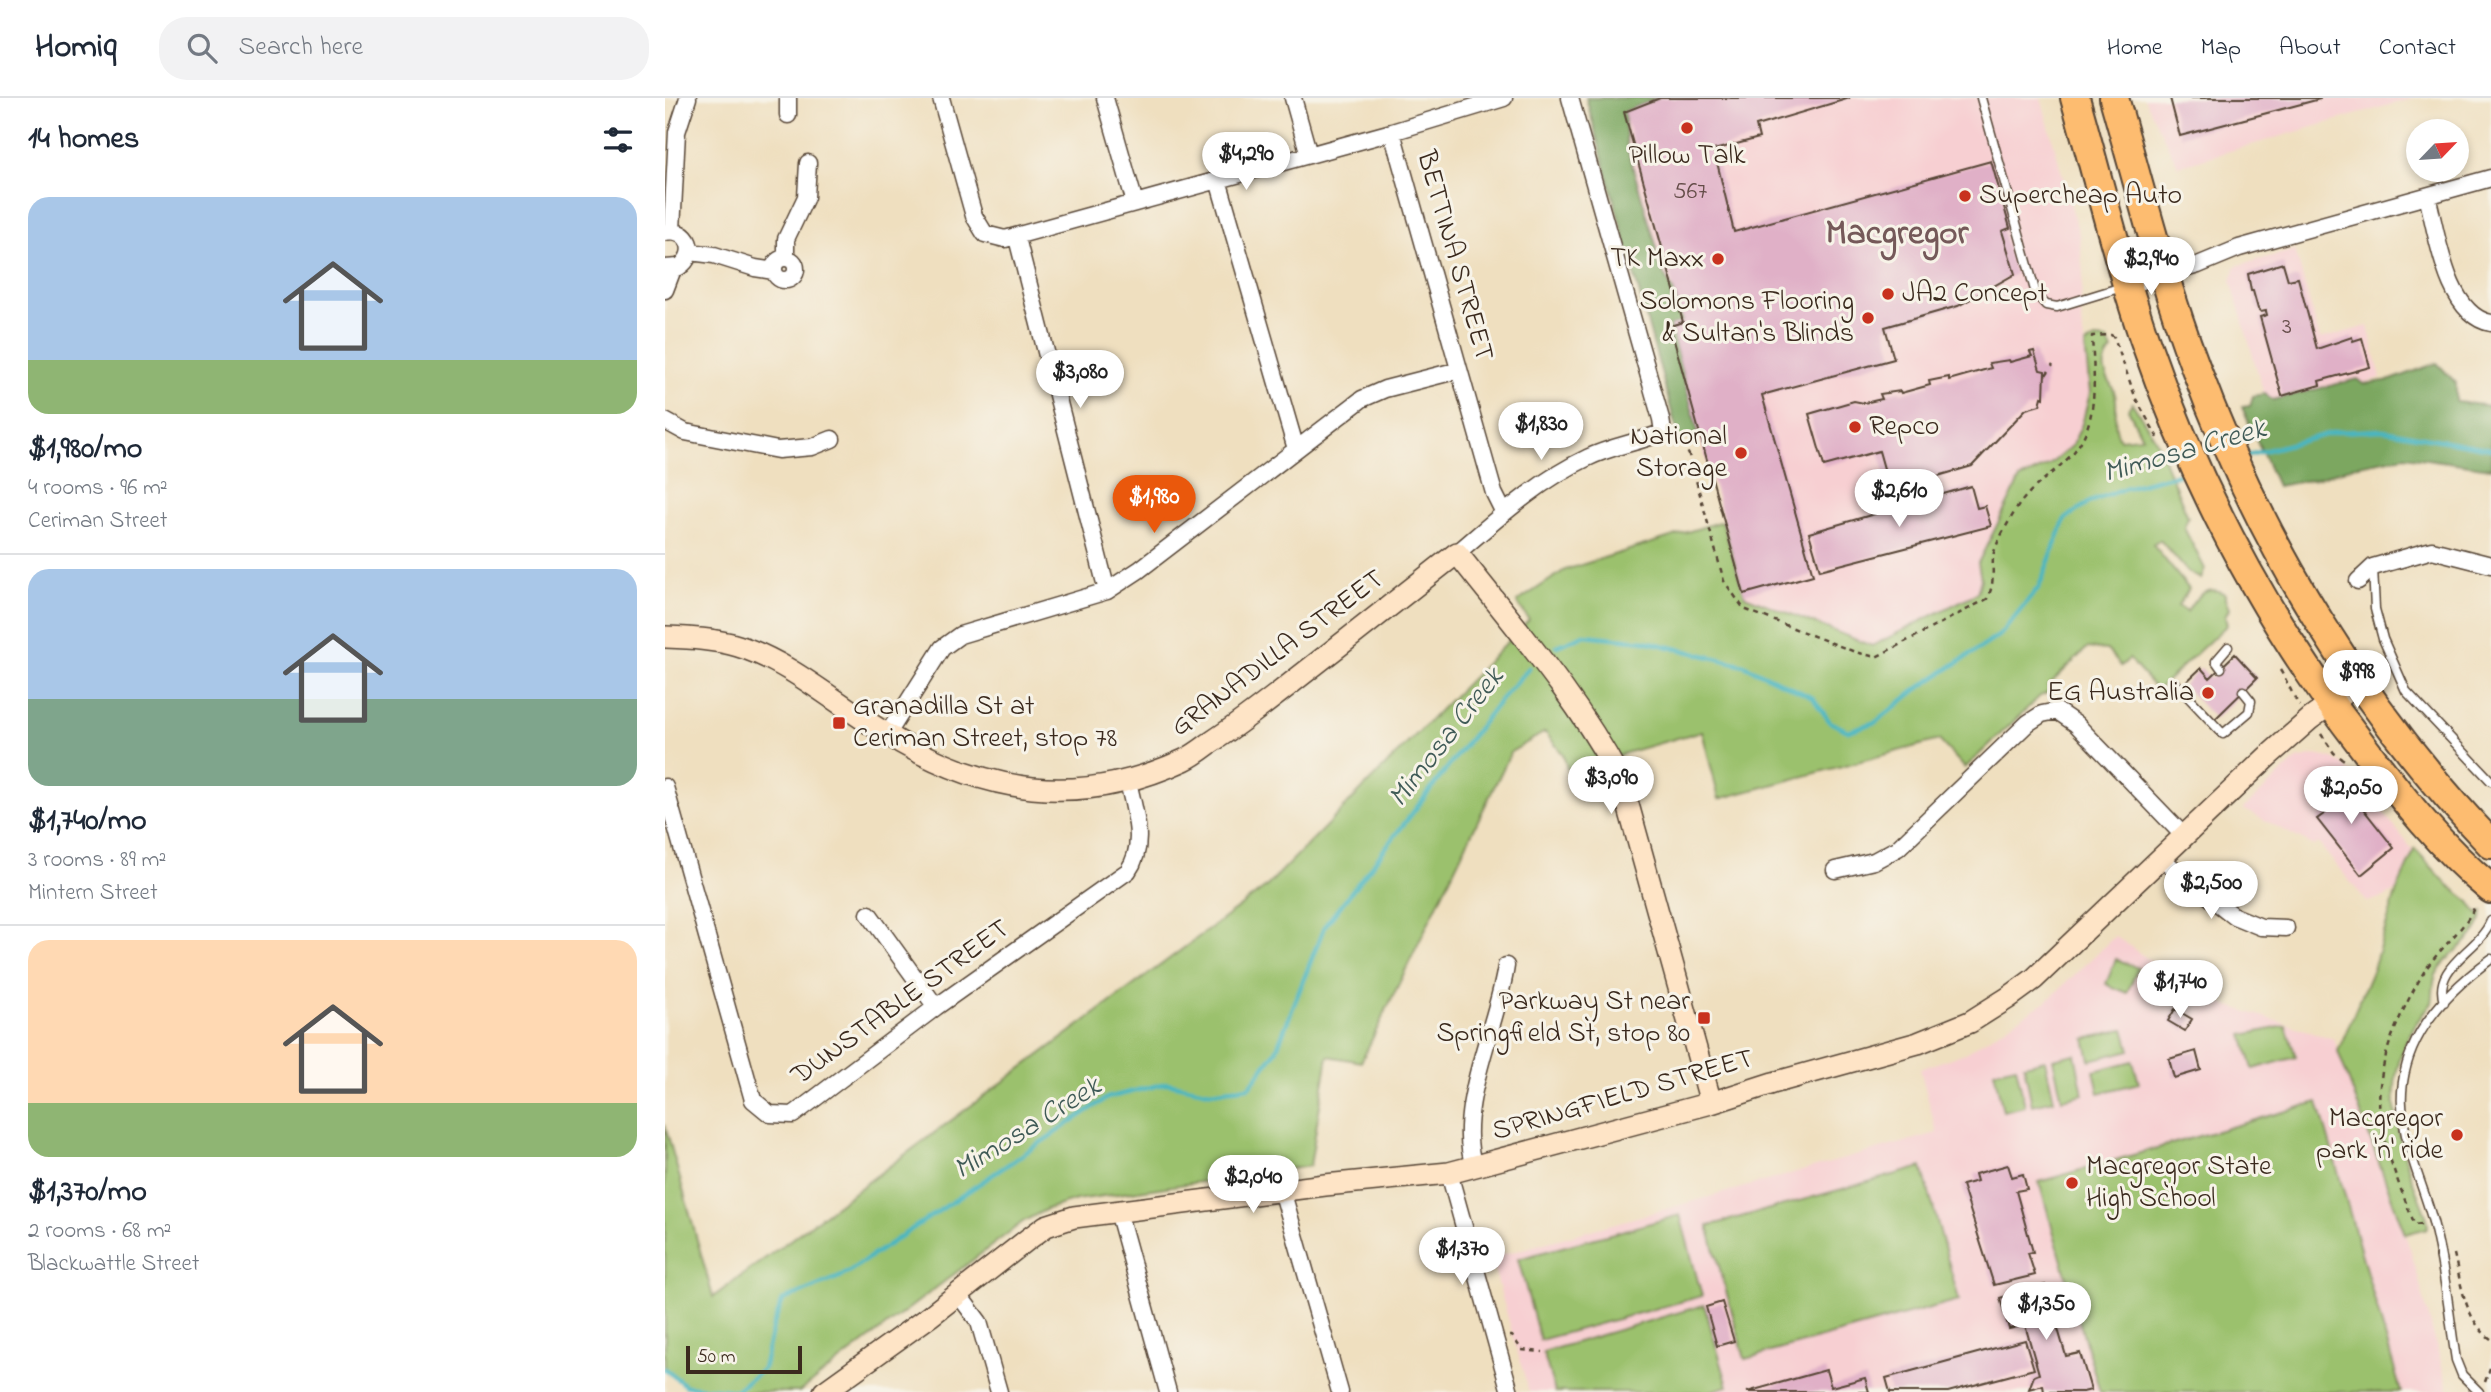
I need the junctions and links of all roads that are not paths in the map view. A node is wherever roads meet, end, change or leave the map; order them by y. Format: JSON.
{"nodes":[{"id":1,"x":688,"y":98,"type":"edge"},
{"id":2,"x":941,"y":98,"type":"edge"},
{"id":3,"x":1105,"y":98,"type":"edge"},
{"id":4,"x":1293,"y":98,"type":"edge"},
{"id":5,"x":1504,"y":98,"type":"edge"},
{"id":6,"x":1570,"y":98,"type":"edge"},
{"id":7,"x":1981,"y":98,"type":"edge"},
{"id":8,"x":2075,"y":98,"type":"edge"},
{"id":9,"x":2114,"y":98,"type":"edge"},
{"id":10,"x":1483,"y":101,"type":"edge"},
{"id":11,"x":1392,"y":132,"type":"junction"},
{"id":12,"x":1309,"y":155,"type":"junction"},
{"id":13,"x":808,"y":163,"type":"dead end"},
{"id":14,"x":2491,"y":178,"type":"edge"},
{"id":15,"x":1218,"y":180,"type":"junction"},
{"id":16,"x":2427,"y":196,"type":"junction"},
{"id":17,"x":1135,"y":203,"type":"junction"},
{"id":18,"x":669,"y":231,"type":"edge"},
{"id":19,"x":1017,"y":238,"type":"junction"},
{"id":20,"x":690,"y":252,"type":"junction"},
{"id":21,"x":669,"y":268,"type":"edge"},
{"id":22,"x":2164,"y":275,"type":"junction"},
{"id":23,"x":2128,"y":285,"type":"junction"},
{"id":24,"x":665,"y":290,"type":"edge"},
{"id":25,"x":2491,"y":323,"type":"edge"},
{"id":26,"x":1459,"y":370,"type":"junction"},
{"id":27,"x":665,"y":421,"type":"edge"},
{"id":28,"x":832,"y":439,"type":"dead end"},
{"id":29,"x":1296,"y":449,"type":"junction"},
{"id":30,"x":1504,"y":513,"type":"junction"},
{"id":31,"x":1457,"y":553,"type":"junction"},
{"id":32,"x":2491,"y":565,"type":"edge"},
{"id":33,"x":2373,"y":568,"type":"junction"},
{"id":34,"x":2358,"y":581,"type":"dead end"},
{"id":35,"x":1107,"y":591,"type":"junction"},
{"id":36,"x":665,"y":637,"type":"edge"},
{"id":37,"x":2228,"y":647,"type":"dead end"},
{"id":38,"x":2221,"y":668,"type":"dead end"},
{"id":39,"x":2359,"y":683,"type":"junction"},
{"id":40,"x":2176,"y":684,"type":"dead end"},
{"id":41,"x":2243,"y":691,"type":"dead end"},
{"id":42,"x":2330,"y":704,"type":"junction"},
{"id":43,"x":887,"y":735,"type":"junction"},
{"id":44,"x":2402,"y":741,"type":"junction"},
{"id":45,"x":1128,"y":780,"type":"junction"},
{"id":46,"x":2491,"y":781,"type":"edge"},
{"id":47,"x":665,"y":787,"type":"edge"},
{"id":48,"x":2397,"y":792,"type":"junction"},
{"id":49,"x":2183,"y":835,"type":"junction"},
{"id":50,"x":2491,"y":844,"type":"edge"},
{"id":51,"x":2160,"y":858,"type":"junction"},
{"id":52,"x":1835,"y":870,"type":"dead end"},
{"id":53,"x":2482,"y":894,"type":"edge"},
{"id":54,"x":869,"y":914,"type":"dead end"},
{"id":55,"x":2491,"y":921,"type":"edge"},
{"id":56,"x":2285,"y":928,"type":"dead end"},
{"id":57,"x":2491,"y":959,"type":"edge"},
{"id":58,"x":1506,"y":967,"type":"dead end"},
{"id":59,"x":2444,"y":1002,"type":"junction"},
{"id":60,"x":936,"y":1007,"type":"junction"},
{"id":61,"x":1711,"y":1103,"type":"junction"},
{"id":62,"x":1474,"y":1166,"type":"junction"},
{"id":63,"x":1449,"y":1173,"type":"junction"},
{"id":64,"x":1282,"y":1190,"type":"junction"},
{"id":65,"x":1118,"y":1211,"type":"junction"},
{"id":66,"x":958,"y":1294,"type":"junction"},
{"id":67,"x":2482,"y":1388,"type":"edge"},
{"id":68,"x":824,"y":1392,"type":"edge"},
{"id":69,"x":999,"y":1392,"type":"edge"},
{"id":70,"x":1168,"y":1392,"type":"edge"},
{"id":71,"x":1340,"y":1392,"type":"edge"},
{"id":72,"x":1510,"y":1392,"type":"edge"}],
"edges":[{"from":1,"to":18,"type":"street"},
{"from":2,"to":19,"type":"street"},
{"from":3,"to":17,"type":"street"},
{"from":4,"to":12,"type":"street"},
{"from":5,"to":10,"type":"street"},
{"from":6,"to":30,"type":"street","name":"GRANADILLA STREET"},
{"from":7,"to":23,"type":"lane"},
{"from":8,"to":23,"type":"highway"},
{"from":9,"to":22,"type":"highway"},
{"from":10,"to":11,"type":"street"},
{"from":11,"to":12,"type":"street"},
{"from":11,"to":26,"type":"street","name":"BETTINA STREET"},
{"from":12,"to":15,"type":"street"},
{"from":13,"to":20,"type":"street"},
{"from":14,"to":16,"type":"street"},
{"from":15,"to":17,"type":"street"},
{"from":15,"to":29,"type":"street"},
{"from":16,"to":22,"type":"street"},
{"from":16,"to":25,"type":"street"},
{"from":17,"to":19,"type":"street"},
{"from":18,"to":20,"type":"street"},
{"from":19,"to":35,"type":"street"},
{"from":20,"to":21,"type":"street"},
{"from":21,"to":24,"type":"street"},
{"from":22,"to":23,"type":"street"},
{"from":22,"to":39,"type":"highway"},
{"from":23,"to":42,"type":"highway"},
{"from":26,"to":29,"type":"street"},
{"from":26,"to":30,"type":"street","name":"BETTINA STREET"},
{"from":27,"to":28,"type":"street"},
{"from":29,"to":35,"type":"street"},
{"from":30,"to":31,"type":"street","name":"GRANADILLA STREET"},
{"from":31,"to":45,"type":"street","name":"GRANADILLA STREET"},
{"from":31,"to":61,"type":"street"},
{"from":32,"to":33,"type":"street"},
{"from":33,"to":34,"type":"street"},
{"from":33,"to":46,"type":"lane"},
{"from":35,"to":43,"type":"street"},
{"from":36,"to":43,"type":"street","name":"GRANADILLA STREET"},
{"from":37,"to":38,"type":"lane"},
{"from":39,"to":42,"type":"street","name":"SPRINGFIELD STREET"},
{"from":39,"to":44,"type":"highway"},
{"from":40,"to":41,"type":"lane"},
{"from":42,"to":48,"type":"highway"},
{"from":42,"to":49,"type":"street","name":"SPRINGFIELD STREET"},
{"from":43,"to":45,"type":"street","name":"GRANADILLA STREET"},
{"from":44,"to":48,"type":"highway"},
{"from":44,"to":50,"type":"highway"},
{"from":45,"to":60,"type":"street","name":"DUNSTABLE STREET"},
{"from":47,"to":60,"type":"street","name":"DUNSTABLE STREET"},
{"from":48,"to":53,"type":"highway"},
{"from":49,"to":51,"type":"street","name":"SPRINGFIELD STREET"},
{"from":49,"to":52,"type":"street"},
{"from":51,"to":56,"type":"street"},
{"from":51,"to":61,"type":"street","name":"SPRINGFIELD STREET"},
{"from":54,"to":60,"type":"street"},
{"from":55,"to":59,"type":"lane"},
{"from":57,"to":59,"type":"lane"},
{"from":58,"to":62,"type":"street"},
{"from":59,"to":67,"type":"lane"},
{"from":61,"to":62,"type":"street","name":"SPRINGFIELD STREET"},
{"from":62,"to":63,"type":"street","name":"SPRINGFIELD STREET"},
{"from":63,"to":64,"type":"street","name":"SPRINGFIELD STREET"},
{"from":63,"to":72,"type":"street"},
{"from":64,"to":65,"type":"street","name":"SPRINGFIELD STREET"},
{"from":64,"to":71,"type":"street"},
{"from":65,"to":66,"type":"street","name":"SPRINGFIELD STREET"},
{"from":65,"to":70,"type":"street"},
{"from":66,"to":68,"type":"street","name":"SPRINGFIELD STREET"},
{"from":66,"to":69,"type":"street"}]}
